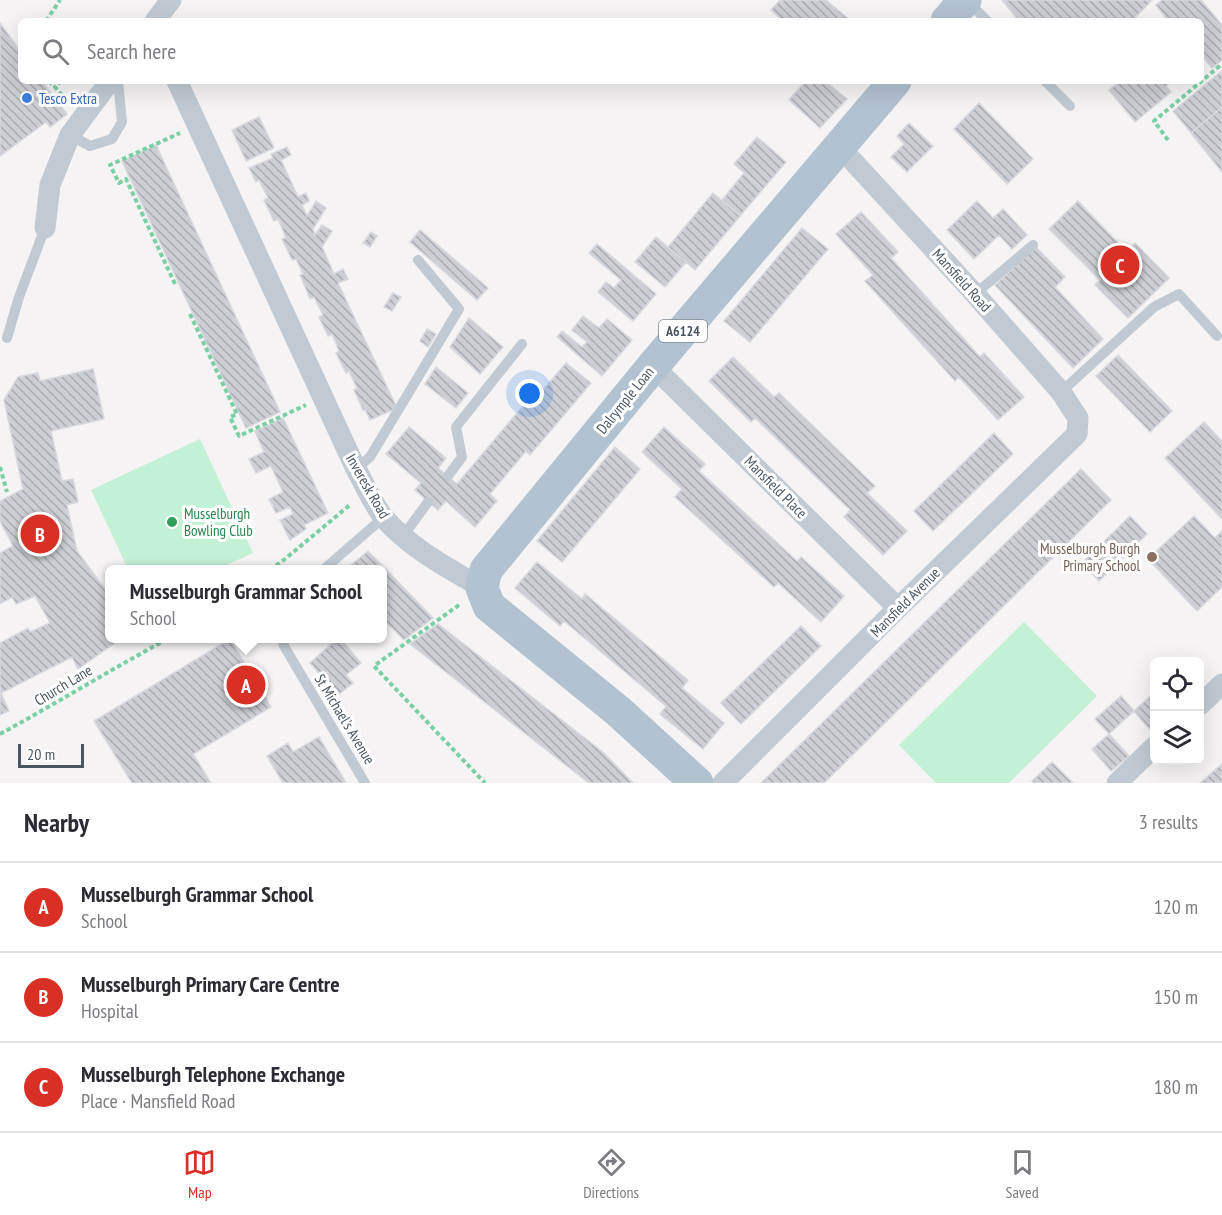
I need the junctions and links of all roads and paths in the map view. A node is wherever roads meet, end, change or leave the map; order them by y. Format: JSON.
{"nodes":[{"id":1,"x":60,"y":0,"type":"edge"},
{"id":2,"x":171,"y":0,"type":"edge"},
{"id":3,"x":966,"y":0,"type":"edge"},
{"id":4,"x":48,"y":18,"type":"edge"},
{"id":5,"x":157,"y":18,"type":"edge"},
{"id":6,"x":950,"y":18,"type":"edge"},
{"id":7,"x":984,"y":18,"type":"edge"},
{"id":8,"x":1222,"y":64,"type":"edge"},
{"id":9,"x":1204,"y":79,"type":"edge"},
{"id":10,"x":52,"y":84,"type":"edge"},
{"id":11,"x":108,"y":84,"type":"edge"},
{"id":12,"x":118,"y":84,"type":"edge"},
{"id":13,"x":178,"y":84,"type":"edge"},
{"id":14,"x":892,"y":84,"type":"edge"},
{"id":15,"x":1048,"y":84,"type":"edge"},
{"id":16,"x":1199,"y":84,"type":"edge"},
{"id":17,"x":55,"y":87,"type":"dead end"},
{"id":18,"x":1070,"y":106,"type":"dead end"},
{"id":19,"x":197,"y":125,"type":"junction"},
{"id":20,"x":70,"y":135,"type":"junction"},
{"id":21,"x":1168,"y":140,"type":"dead end"},
{"id":22,"x":839,"y":146,"type":"junction"},
{"id":23,"x":45,"y":228,"type":"joint"},
{"id":24,"x":1033,"y":245,"type":"dead end"},
{"id":25,"x":418,"y":260,"type":"dead end"},
{"id":26,"x":175,"y":284,"type":"dead end"},
{"id":27,"x":975,"y":294,"type":"junction"},
{"id":28,"x":190,"y":314,"type":"dead end"},
{"id":29,"x":1217,"y":336,"type":"dead end"},
{"id":30,"x":7,"y":338,"type":"dead end"},
{"id":31,"x":522,"y":344,"type":"dead end"},
{"id":32,"x":653,"y":366,"type":"junction"},
{"id":33,"x":1061,"y":392,"type":"junction"},
{"id":34,"x":323,"y":398,"type":"junction"},
{"id":35,"x":1078,"y":418,"type":"joint"},
{"id":36,"x":0,"y":467,"type":"edge"},
{"id":37,"x":356,"y":470,"type":"junction"},
{"id":38,"x":448,"y":476,"type":"dead end"},
{"id":39,"x":368,"y":490,"type":"junction"},
{"id":40,"x":7,"y":492,"type":"dead end"},
{"id":41,"x":429,"y":502,"type":"dead end"},
{"id":42,"x":384,"y":517,"type":"junction"},
{"id":43,"x":403,"y":536,"type":"junction"},
{"id":44,"x":277,"y":565,"type":"edge"},
{"id":45,"x":329,"y":565,"type":"edge"},
{"id":46,"x":482,"y":588,"type":"junction"},
{"id":47,"x":898,"y":608,"type":"junction"},
{"id":48,"x":161,"y":643,"type":"edge"},
{"id":49,"x":283,"y":643,"type":"edge"},
{"id":50,"x":1222,"y":684,"type":"edge"},
{"id":51,"x":1204,"y":701,"type":"edge"},
{"id":52,"x":0,"y":734,"type":"edge"},
{"id":53,"x":1150,"y":752,"type":"edge"},
{"id":54,"x":365,"y":783,"type":"edge"},
{"id":55,"x":485,"y":783,"type":"edge"},
{"id":56,"x":697,"y":783,"type":"edge"},
{"id":57,"x":723,"y":783,"type":"edge"},
{"id":58,"x":1117,"y":783,"type":"edge"}],
"edges":[{"from":1,"to":4,"type":"path"},
{"from":2,"to":5,"type":"street"},
{"from":3,"to":6,"type":"main road"},
{"from":3,"to":7,"type":"lane"},
{"from":8,"to":9,"type":"path"},
{"from":10,"to":17,"type":"path"},
{"from":11,"to":20,"type":"street"},
{"from":12,"to":20,"type":"lane"},
{"from":13,"to":19,"type":"street","name":"Inveresk Road"},
{"from":14,"to":22,"type":"main road","name":"Dalrymple Loan","number":"A6124"},
{"from":15,"to":18,"type":"lane"},
{"from":16,"to":21,"type":"path"},
{"from":19,"to":26,"type":"path"},
{"from":19,"to":34,"type":"street","name":"Inveresk Road"},
{"from":20,"to":23,"type":"street"},
{"from":22,"to":27,"type":"street","name":"Mansfield Road"},
{"from":22,"to":32,"type":"main road","name":"Dalrymple Loan","number":"A6124"},
{"from":23,"to":30,"type":"lane"},
{"from":24,"to":27,"type":"lane"},
{"from":25,"to":37,"type":"lane"},
{"from":27,"to":33,"type":"street","name":"Mansfield Road"},
{"from":28,"to":34,"type":"path"},
{"from":29,"to":33,"type":"lane"},
{"from":31,"to":38,"type":"lane"},
{"from":32,"to":46,"type":"main road","name":"Dalrymple Loan","number":"A6124"},
{"from":32,"to":47,"type":"street","name":"Mansfield Place"},
{"from":33,"to":35,"type":"street","name":"Mansfield Road"},
{"from":34,"to":37,"type":"street","name":"Inveresk Road"},
{"from":35,"to":47,"type":"street","name":"Mansfield Avenue"},
{"from":36,"to":40,"type":"path"},
{"from":37,"to":39,"type":"street","name":"Inveresk Road"},
{"from":39,"to":42,"type":"street","name":"Inveresk Road"},
{"from":39,"to":44,"type":"path"},
{"from":41,"to":43,"type":"lane"},
{"from":42,"to":43,"type":"street","name":"Inveresk Road"},
{"from":42,"to":45,"type":"lane"},
{"from":43,"to":46,"type":"street","name":"Inveresk Road"},
{"from":46,"to":55,"type":"path"},
{"from":46,"to":56,"type":"main road","name":"Inveresk Road"},
{"from":47,"to":57,"type":"street","name":"Mansfield Avenue"},
{"from":48,"to":52,"type":"path","name":"Church Lane"},
{"from":49,"to":54,"type":"lane","name":"St Michael's Avenue"},
{"from":50,"to":51,"type":"street"},
{"from":53,"to":58,"type":"street"}]}
